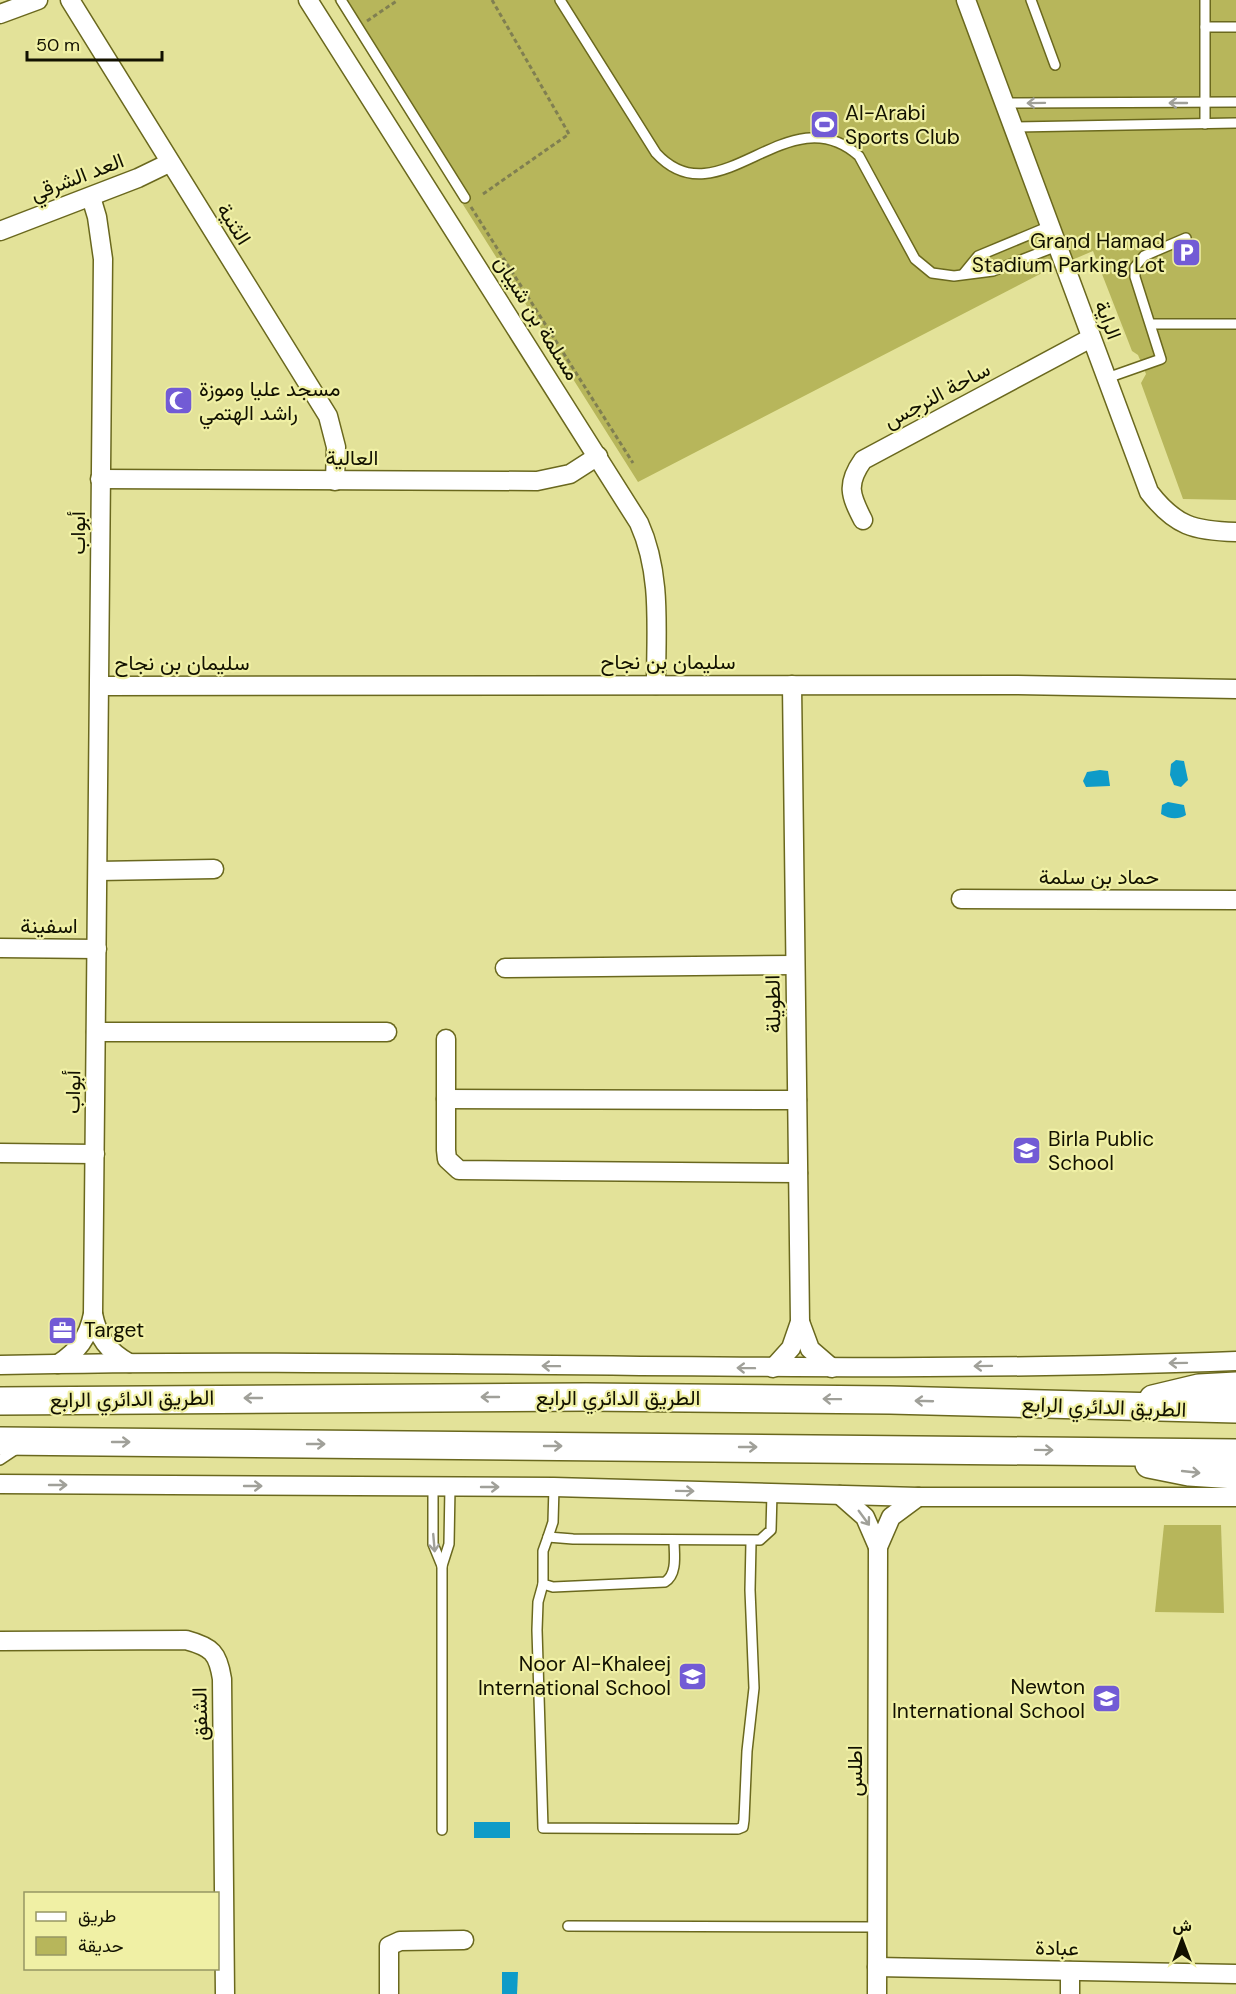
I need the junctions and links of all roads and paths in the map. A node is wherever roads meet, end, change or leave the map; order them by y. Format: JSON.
{"nodes":[{"id":1,"x":38,"y":0,"type":"edge"},
{"id":2,"x":70,"y":0,"type":"edge"},
{"id":3,"x":308,"y":0,"type":"edge"},
{"id":4,"x":341,"y":0,"type":"edge"},
{"id":5,"x":399,"y":0,"type":"edge"},
{"id":6,"x":492,"y":0,"type":"edge"},
{"id":7,"x":560,"y":0,"type":"edge"},
{"id":8,"x":1031,"y":0,"type":"edge"},
{"id":9,"x":1205,"y":0,"type":"edge"},
{"id":10,"x":970,"y":1,"type":"edge"},
{"id":11,"x":0,"y":14,"type":"edge"},
{"id":12,"x":358,"y":27,"type":"junction"},
{"id":13,"x":1205,"y":27,"type":"junction"},
{"id":14,"x":1236,"y":27,"type":"edge"},
{"id":15,"x":1055,"y":65,"type":"dead end"},
{"id":16,"x":1236,"y":102,"type":"edge"},
{"id":17,"x":1005,"y":103,"type":"junction"},
{"id":18,"x":1205,"y":103,"type":"junction"},
{"id":19,"x":1236,"y":123,"type":"edge"},
{"id":20,"x":1205,"y":124,"type":"junction"},
{"id":21,"x":1013,"y":127,"type":"junction"},
{"id":22,"x":169,"y":163,"type":"junction"},
{"id":23,"x":483,"y":194,"type":"dead end"},
{"id":24,"x":90,"y":197,"type":"junction"},
{"id":25,"x":465,"y":198,"type":"joint"},
{"id":26,"x":1050,"y":226,"type":"junction"},
{"id":27,"x":0,"y":231,"type":"edge"},
{"id":28,"x":1186,"y":238,"type":"dead end"},
{"id":29,"x":1057,"y":246,"type":"junction"},
{"id":30,"x":964,"y":273,"type":"junction"},
{"id":31,"x":1151,"y":324,"type":"junction"},
{"id":32,"x":1236,"y":324,"type":"edge"},
{"id":33,"x":1091,"y":338,"type":"junction"},
{"id":34,"x":1107,"y":378,"type":"junction"},
{"id":35,"x":598,"y":456,"type":"junction"},
{"id":36,"x":633,"y":463,"type":"dead end"},
{"id":37,"x":100,"y":479,"type":"junction"},
{"id":38,"x":336,"y":481,"type":"junction"},
{"id":39,"x":864,"y":520,"type":"dead end"},
{"id":40,"x":1236,"y":532,"type":"edge"},
{"id":41,"x":656,"y":685,"type":"junction"},
{"id":42,"x":792,"y":685,"type":"junction"},
{"id":43,"x":100,"y":686,"type":"junction"},
{"id":44,"x":1236,"y":689,"type":"edge"},
{"id":45,"x":214,"y":869,"type":"dead end"},
{"id":46,"x":98,"y":871,"type":"junction"},
{"id":47,"x":961,"y":899,"type":"dead end"},
{"id":48,"x":1236,"y":900,"type":"edge"},
{"id":49,"x":0,"y":948,"type":"edge"},
{"id":50,"x":97,"y":949,"type":"junction"},
{"id":51,"x":795,"y":965,"type":"junction"},
{"id":52,"x":505,"y":968,"type":"dead end"},
{"id":53,"x":96,"y":1032,"type":"junction"},
{"id":54,"x":387,"y":1032,"type":"dead end"},
{"id":55,"x":446,"y":1039,"type":"dead end"},
{"id":56,"x":446,"y":1099,"type":"junction"},
{"id":57,"x":797,"y":1100,"type":"junction"},
{"id":58,"x":0,"y":1153,"type":"edge"},
{"id":59,"x":95,"y":1154,"type":"junction"},
{"id":60,"x":798,"y":1173,"type":"junction"},
{"id":61,"x":93,"y":1314,"type":"junction"},
{"id":62,"x":800,"y":1322,"type":"junction"},
{"id":63,"x":1236,"y":1361,"type":"edge"},
{"id":64,"x":129,"y":1363,"type":"junction"},
{"id":65,"x":58,"y":1364,"type":"junction"},
{"id":66,"x":0,"y":1365,"type":"edge"},
{"id":67,"x":773,"y":1368,"type":"junction"},
{"id":68,"x":832,"y":1368,"type":"junction"},
{"id":69,"x":1236,"y":1386,"type":"edge"},
{"id":70,"x":0,"y":1388,"type":"edge"},
{"id":71,"x":98,"y":1398,"type":"junction"},
{"id":72,"x":0,"y":1401,"type":"edge"},
{"id":73,"x":1130,"y":1408,"type":"junction"},
{"id":74,"x":1236,"y":1410,"type":"edge"},
{"id":75,"x":27,"y":1441,"type":"junction"},
{"id":76,"x":0,"y":1442,"type":"edge"},
{"id":77,"x":1114,"y":1452,"type":"junction"},
{"id":78,"x":1236,"y":1453,"type":"edge"},
{"id":79,"x":0,"y":1460,"type":"edge"},
{"id":80,"x":0,"y":1484,"type":"edge"},
{"id":81,"x":442,"y":1487,"type":"junction"},
{"id":82,"x":554,"y":1487,"type":"junction"},
{"id":83,"x":1235,"y":1492,"type":"edge"},
{"id":84,"x":772,"y":1493,"type":"junction"},
{"id":85,"x":840,"y":1495,"type":"junction"},
{"id":86,"x":918,"y":1497,"type":"junction"},
{"id":87,"x":548,"y":1537,"type":"junction"},
{"id":88,"x":674,"y":1540,"type":"junction"},
{"id":89,"x":752,"y":1542,"type":"junction"},
{"id":90,"x":878,"y":1547,"type":"junction"},
{"id":91,"x":442,"y":1566,"type":"junction"},
{"id":92,"x":543,"y":1584,"type":"junction"},
{"id":93,"x":0,"y":1641,"type":"edge"},
{"id":94,"x":441,"y":1830,"type":"dead end"},
{"id":95,"x":568,"y":1926,"type":"dead end"},
{"id":96,"x":877,"y":1927,"type":"junction"},
{"id":97,"x":464,"y":1940,"type":"dead end"},
{"id":98,"x":877,"y":1967,"type":"junction"},
{"id":99,"x":1070,"y":1971,"type":"junction"},
{"id":100,"x":1236,"y":1974,"type":"edge"},
{"id":101,"x":225,"y":1994,"type":"edge"},
{"id":102,"x":390,"y":1994,"type":"edge"},
{"id":103,"x":877,"y":1994,"type":"edge"},
{"id":104,"x":1070,"y":1994,"type":"edge"}],
"edges":[{"from":1,"to":11,"type":"street"},
{"from":2,"to":22,"type":"street","name":"الثنية"},
{"from":3,"to":35,"type":"street","name":"مسلمة بن شيبان"},
{"from":4,"to":12,"type":"lane"},
{"from":5,"to":12,"type":"path"},
{"from":6,"to":23,"type":"path"},
{"from":7,"to":30,"type":"lane"},
{"from":8,"to":15,"type":"lane"},
{"from":9,"to":13,"type":"lane"},
{"from":10,"to":17,"type":"street","name":"الراية"},
{"from":12,"to":25,"type":"lane"},
{"from":13,"to":14,"type":"lane"},
{"from":13,"to":18,"type":"lane"},
{"from":16,"to":18,"type":"lane"},
{"from":18,"to":17,"type":"lane","one_way":true},
{"from":17,"to":21,"type":"street","name":"الراية"},
{"from":18,"to":20,"type":"lane"},
{"from":19,"to":20,"type":"lane"},
{"from":20,"to":21,"type":"lane"},
{"from":21,"to":26,"type":"street","name":"الراية"},
{"from":22,"to":24,"type":"street","name":"العد الشرقي"},
{"from":22,"to":38,"type":"street","name":"الثنية"},
{"from":24,"to":27,"type":"street","name":"العد الشرقي"},
{"from":24,"to":37,"type":"street","name":"أبواب"},
{"from":25,"to":36,"type":"path"},
{"from":26,"to":29,"type":"street","name":"الراية"},
{"from":26,"to":30,"type":"lane"},
{"from":28,"to":31,"type":"lane"},
{"from":29,"to":30,"type":"lane"},
{"from":29,"to":33,"type":"street","name":"الراية"},
{"from":31,"to":32,"type":"lane"},
{"from":31,"to":34,"type":"lane"},
{"from":33,"to":34,"type":"street","name":"الراية"},
{"from":33,"to":39,"type":"street","name":"ساحة النرجس"},
{"from":34,"to":40,"type":"street","name":"الراية"},
{"from":35,"to":38,"type":"street","name":"العالية"},
{"from":35,"to":41,"type":"street","name":"مسلمة بن شيبان"},
{"from":37,"to":38,"type":"street","name":"العالية"},
{"from":37,"to":43,"type":"street","name":"أبواب"},
{"from":41,"to":42,"type":"street","name":"سليمان بن نجاح"},
{"from":41,"to":43,"type":"street","name":"سليمان بن نجاح"},
{"from":42,"to":44,"type":"street","name":"سليمان بن نجاح"},
{"from":42,"to":51,"type":"street","name":"الطويلة"},
{"from":43,"to":46,"type":"street","name":"أبواب"},
{"from":45,"to":46,"type":"street"},
{"from":46,"to":50,"type":"street","name":"أبواب"},
{"from":47,"to":48,"type":"street","name":"حماد بن سلمة"},
{"from":49,"to":50,"type":"street","name":"اسفينة"},
{"from":50,"to":53,"type":"street","name":"أبواب"},
{"from":51,"to":52,"type":"street"},
{"from":51,"to":57,"type":"street","name":"الطويلة"},
{"from":53,"to":54,"type":"street"},
{"from":53,"to":59,"type":"street","name":"أبواب"},
{"from":55,"to":56,"type":"street"},
{"from":56,"to":57,"type":"street"},
{"from":56,"to":60,"type":"street"},
{"from":57,"to":60,"type":"street","name":"الطويلة"},
{"from":58,"to":59,"type":"street"},
{"from":59,"to":61,"type":"street","name":"أبواب"},
{"from":60,"to":62,"type":"street","name":"الطويلة"},
{"from":61,"to":64,"type":"street","name":"أبواب"},
{"from":61,"to":65,"type":"street","name":"أبواب"},
{"from":62,"to":67,"type":"street","name":"الطويلة"},
{"from":62,"to":68,"type":"street","name":"الطويلة"},
{"from":63,"to":68,"type":"street","name":"الطريق الدائري الرابع","one_way":true},
{"from":64,"to":65,"type":"street","name":"الطريق الدائري الرابع"},
{"from":67,"to":64,"type":"street","name":"الطريق الدائري الرابع","one_way":true},
{"from":65,"to":66,"type":"street","name":"الطريق الدائري الرابع"},
{"from":67,"to":68,"type":"street","name":"الطريق الدائري الرابع"},
{"from":69,"to":73,"type":"main road"},
{"from":70,"to":71,"type":"main road"},
{"from":71,"to":72,"type":"main road","name":"الطريق الدائري الرابع"},
{"from":73,"to":71,"type":"main road","name":"الطريق الدائري الرابع","one_way":true},
{"from":73,"to":74,"type":"main road","name":"الطريق الدائري الرابع"},
{"from":75,"to":76,"type":"main road","name":"الطريق الدائري الرابع"},
{"from":75,"to":77,"type":"main road","name":"الطريق الدائري الرابع","one_way":true},
{"from":75,"to":79,"type":"lane"},
{"from":77,"to":78,"type":"main road","name":"الطريق الدائري الرابع"},
{"from":77,"to":83,"type":"main road","one_way":true},
{"from":80,"to":81,"type":"street","one_way":true},
{"from":81,"to":82,"type":"street","one_way":true},
{"from":81,"to":91,"type":"lane"},
{"from":81,"to":91,"type":"lane","one_way":true},
{"from":82,"to":84,"type":"street","one_way":true},
{"from":82,"to":87,"type":"lane"},
{"from":83,"to":86,"type":"street"},
{"from":84,"to":85,"type":"street"},
{"from":84,"to":89,"type":"lane"},
{"from":85,"to":86,"type":"street"},
{"from":85,"to":90,"type":"street","name":"اطلس","one_way":true},
{"from":86,"to":90,"type":"street","name":"اطلس"},
{"from":87,"to":88,"type":"lane"},
{"from":87,"to":92,"type":"lane"},
{"from":88,"to":89,"type":"lane"},
{"from":88,"to":92,"type":"lane"},
{"from":89,"to":92,"type":"lane"},
{"from":90,"to":96,"type":"street","name":"اطلس"},
{"from":91,"to":94,"type":"lane"},
{"from":93,"to":101,"type":"street","name":"الشفق"},
{"from":95,"to":96,"type":"lane"},
{"from":96,"to":98,"type":"street","name":"اطلس"},
{"from":97,"to":102,"type":"street"},
{"from":98,"to":99,"type":"street","name":"عبادة"},
{"from":98,"to":103,"type":"street","name":"اطلس"},
{"from":99,"to":100,"type":"street","name":"عبادة"},
{"from":99,"to":104,"type":"street"}]}
